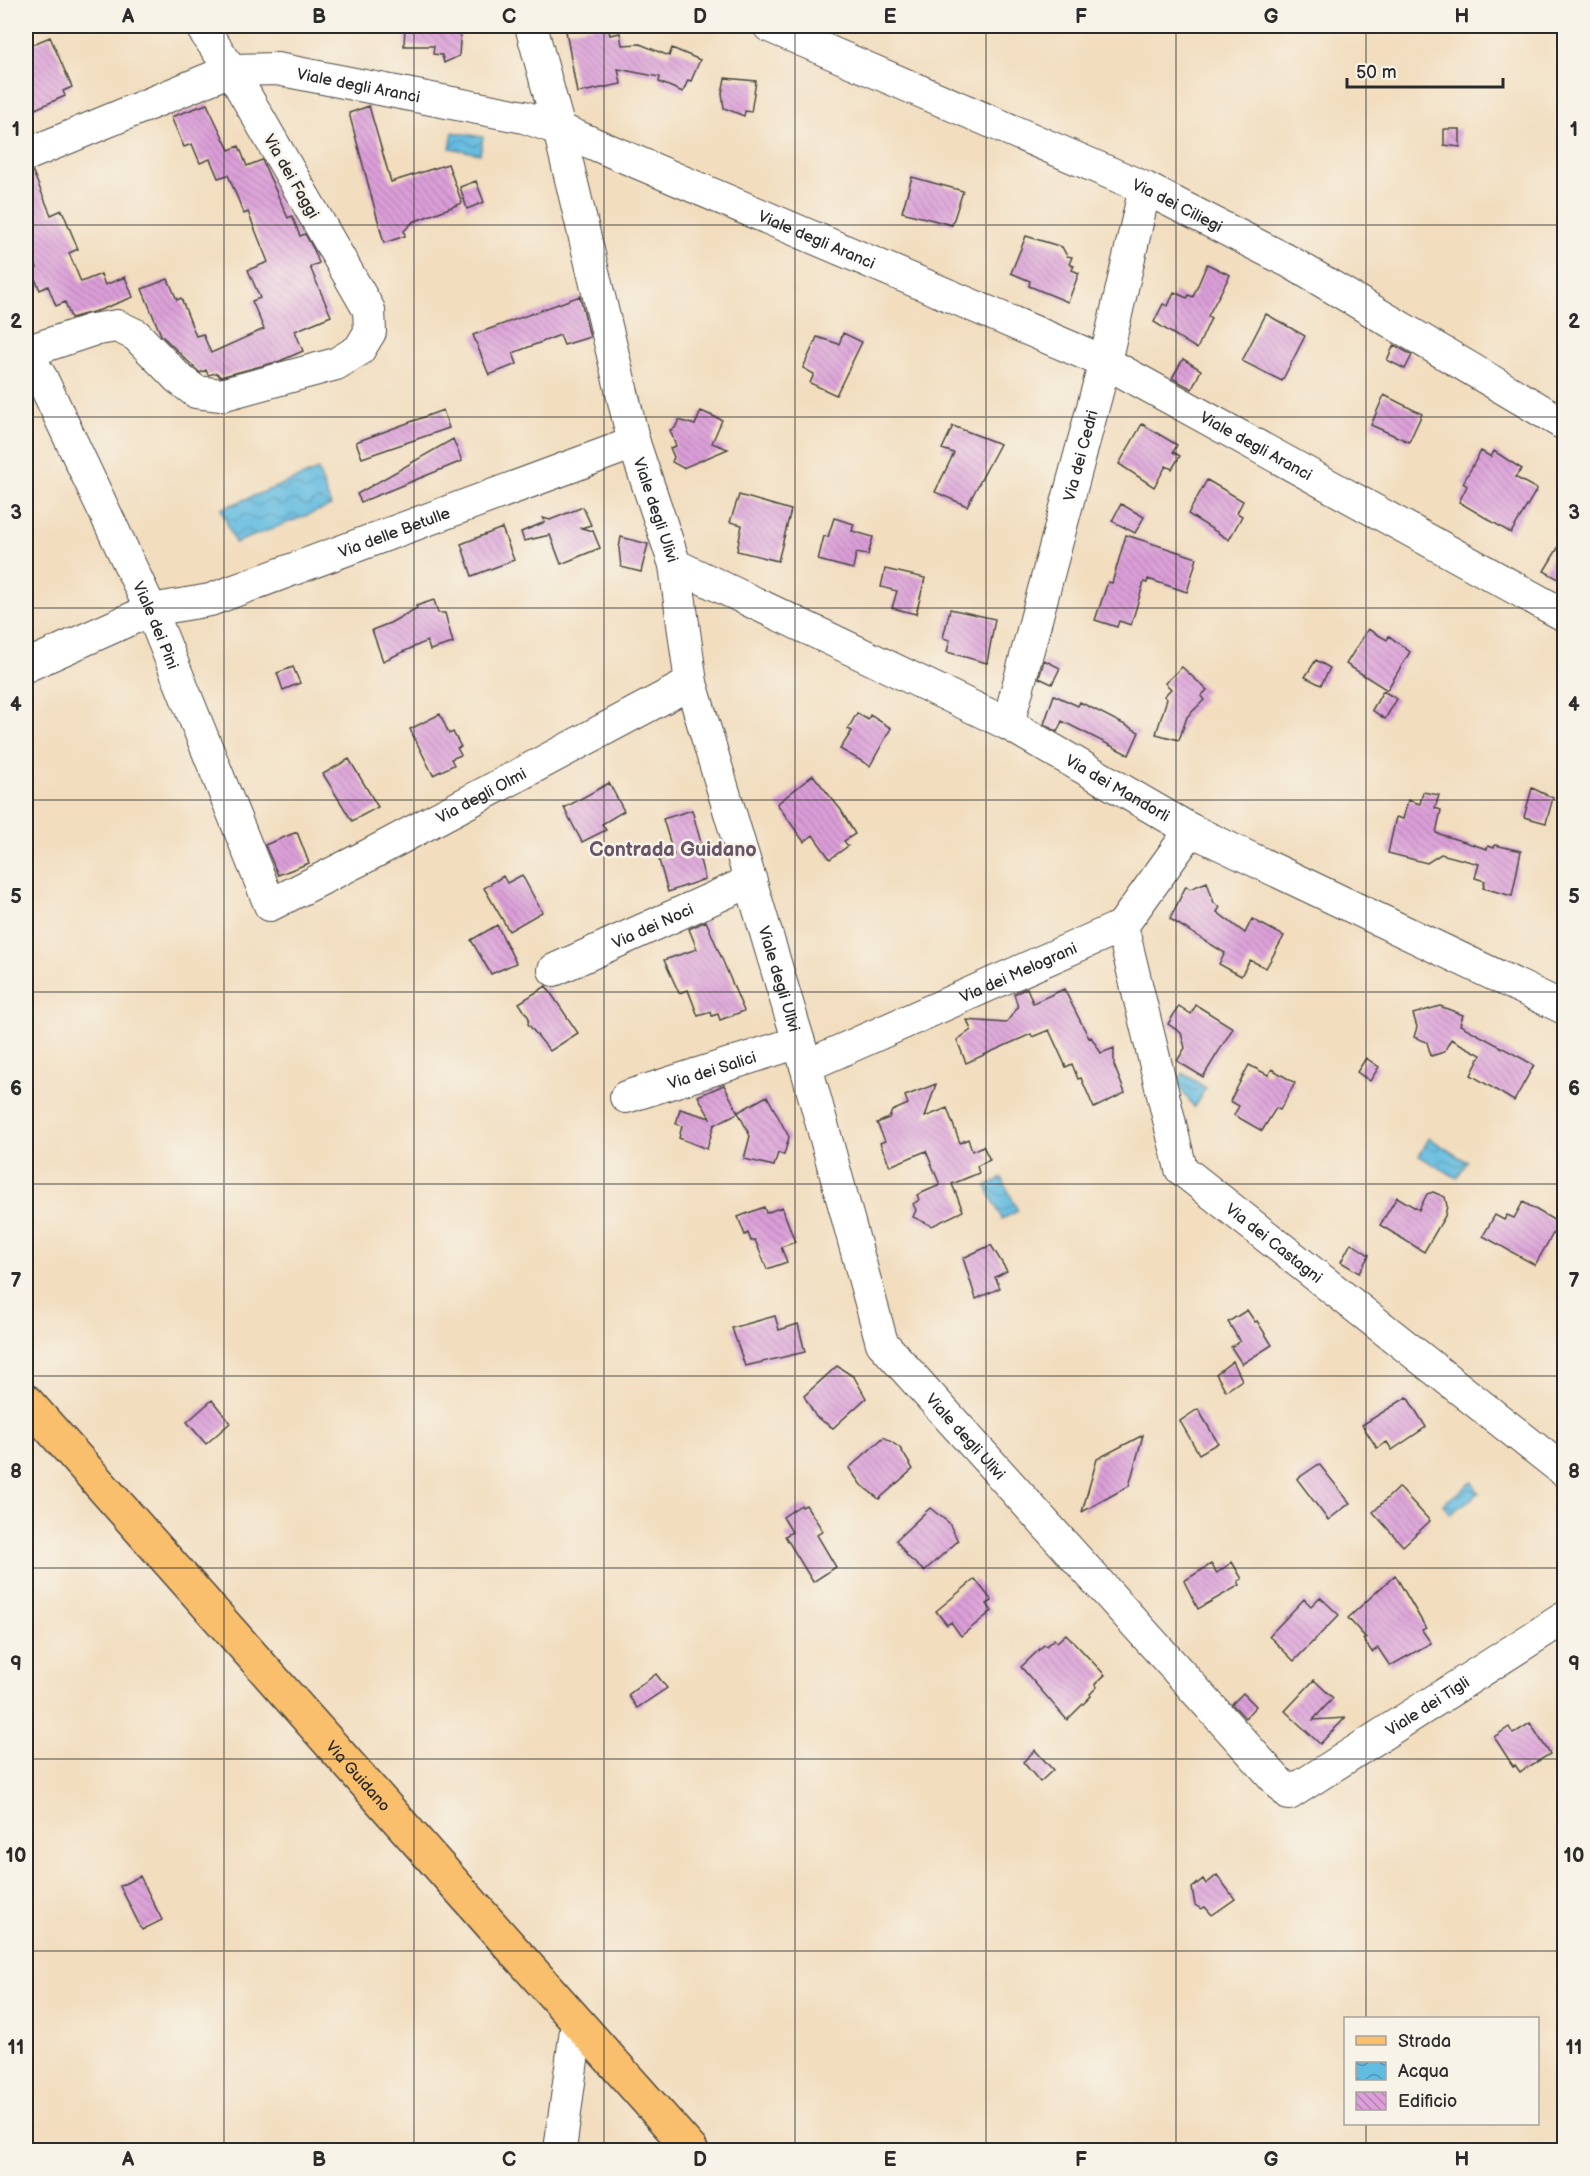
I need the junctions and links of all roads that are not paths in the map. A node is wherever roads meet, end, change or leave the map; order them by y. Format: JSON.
{"nodes":[{"id":1,"x":201,"y":26,"type":"edge"},
{"id":2,"x":531,"y":26,"type":"edge"},
{"id":3,"x":769,"y":26,"type":"edge"},
{"id":4,"x":231,"y":70,"type":"junction"},
{"id":5,"x":559,"y":129,"type":"junction"},
{"id":6,"x":26,"y":155,"type":"edge"},
{"id":7,"x":1145,"y":188,"type":"junction"},
{"id":8,"x":26,"y":352,"type":"edge"},
{"id":9,"x":1105,"y":362,"type":"junction"},
{"id":10,"x":1564,"y":424,"type":"edge"},
{"id":11,"x":634,"y":443,"type":"junction"},
{"id":12,"x":675,"y":565,"type":"junction"},
{"id":13,"x":151,"y":610,"type":"junction"},
{"id":14,"x":1564,"y":615,"type":"edge"},
{"id":15,"x":26,"y":666,"type":"edge"},
{"id":16,"x":692,"y":683,"type":"junction"},
{"id":17,"x":1008,"y":723,"type":"junction"},
{"id":18,"x":1191,"y":830,"type":"junction"},
{"id":19,"x":751,"y":881,"type":"junction"},
{"id":20,"x":270,"y":904,"type":"joint"},
{"id":21,"x":1122,"y":926,"type":"junction"},
{"id":22,"x":554,"y":970,"type":"dead end"},
{"id":23,"x":1564,"y":1008,"type":"edge"},
{"id":24,"x":803,"y":1054,"type":"junction"},
{"id":25,"x":626,"y":1097,"type":"dead end"},
{"id":26,"x":26,"y":1401,"type":"edge"},
{"id":27,"x":1564,"y":1472,"type":"edge"},
{"id":28,"x":1564,"y":1618,"type":"edge"},
{"id":29,"x":1289,"y":1794,"type":"joint"},
{"id":30,"x":577,"y":2022,"type":"junction"},
{"id":31,"x":560,"y":2151,"type":"edge"},
{"id":32,"x":691,"y":2151,"type":"edge"}],
"edges":[{"from":1,"to":4,"type":"street","name":"Via dei Faggi"},
{"from":2,"to":5,"type":"street","name":"Viale degli Ulivi"},
{"from":3,"to":7,"type":"street","name":"Via dei Ciliegi"},
{"from":4,"to":5,"type":"street","name":"Viale degli Aranci"},
{"from":4,"to":6,"type":"street","name":"Viale degli Aranci"},
{"from":4,"to":8,"type":"street","name":"Via dei Faggi"},
{"from":5,"to":9,"type":"street","name":"Viale degli Aranci"},
{"from":5,"to":11,"type":"street","name":"Viale degli Ulivi"},
{"from":7,"to":9,"type":"street","name":"Via dei Cedri"},
{"from":7,"to":10,"type":"street","name":"Via dei Ciliegi"},
{"from":8,"to":13,"type":"street","name":"Viale dei Pini"},
{"from":9,"to":14,"type":"street","name":"Viale degli Aranci"},
{"from":9,"to":17,"type":"street","name":"Via dei Cedri"},
{"from":11,"to":12,"type":"street","name":"Viale degli Ulivi"},
{"from":11,"to":13,"type":"street","name":"Via delle Betulle"},
{"from":12,"to":16,"type":"street","name":"Viale degli Ulivi"},
{"from":12,"to":17,"type":"street","name":"Via dei Mandorli"},
{"from":13,"to":15,"type":"street","name":"Via delle Betulle"},
{"from":13,"to":20,"type":"street","name":"Viale dei Pini"},
{"from":16,"to":19,"type":"street","name":"Viale degli Ulivi"},
{"from":16,"to":20,"type":"street","name":"Via degli Olmi"},
{"from":17,"to":18,"type":"street","name":"Via dei Mandorli"},
{"from":18,"to":21,"type":"street"},
{"from":18,"to":23,"type":"street","name":"Via dei Mandorli"},
{"from":19,"to":22,"type":"street","name":"Via dei Noci"},
{"from":19,"to":24,"type":"street","name":"Viale degli Ulivi"},
{"from":21,"to":24,"type":"street","name":"Via dei Melograni"},
{"from":21,"to":27,"type":"street","name":"Via dei Castagni"},
{"from":24,"to":25,"type":"street","name":"Via dei Salici"},
{"from":24,"to":29,"type":"street","name":"Viale degli Ulivi"},
{"from":26,"to":30,"type":"main road","name":"Via Guidano"},
{"from":28,"to":29,"type":"street","name":"Viale dei Tigli"},
{"from":30,"to":31,"type":"street"},
{"from":30,"to":32,"type":"main road","name":"Via Guidano"}]}
